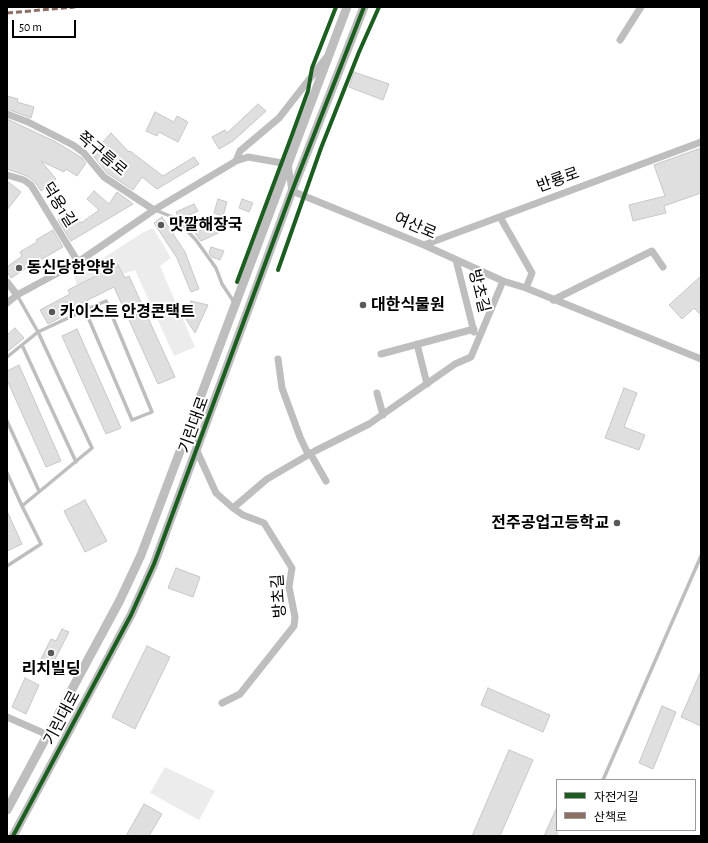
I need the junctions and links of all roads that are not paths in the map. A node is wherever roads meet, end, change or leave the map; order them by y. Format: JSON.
{"nodes":[{"id":1,"x":346,"y":7,"type":"edge"},
{"id":2,"x":364,"y":7,"type":"edge"},
{"id":3,"x":641,"y":7,"type":"edge"},
{"id":4,"x":620,"y":40,"type":"dead end"},
{"id":5,"x":326,"y":58,"type":"junction"},
{"id":6,"x":7,"y":114,"type":"edge"},
{"id":7,"x":701,"y":142,"type":"edge"},
{"id":8,"x":236,"y":161,"type":"junction"},
{"id":9,"x":288,"y":164,"type":"junction"},
{"id":10,"x":7,"y":175,"type":"edge"},
{"id":11,"x":18,"y":179,"type":"junction"},
{"id":12,"x":7,"y":180,"type":"edge"},
{"id":13,"x":292,"y":191,"type":"junction"},
{"id":14,"x":154,"y":210,"type":"junction"},
{"id":15,"x":500,"y":217,"type":"junction"},
{"id":16,"x":424,"y":245,"type":"junction"},
{"id":17,"x":456,"y":260,"type":"junction"},
{"id":18,"x":78,"y":262,"type":"junction"},
{"id":19,"x":663,"y":267,"type":"dead end"},
{"id":20,"x":503,"y":281,"type":"junction"},
{"id":21,"x":7,"y":282,"type":"edge"},
{"id":22,"x":526,"y":288,"type":"junction"},
{"id":23,"x":17,"y":295,"type":"junction"},
{"id":24,"x":554,"y":300,"type":"junction"},
{"id":25,"x":234,"y":302,"type":"junction"},
{"id":26,"x":7,"y":303,"type":"edge"},
{"id":27,"x":85,"y":310,"type":"junction"},
{"id":28,"x":474,"y":329,"type":"junction"},
{"id":29,"x":38,"y":332,"type":"junction"},
{"id":30,"x":477,"y":342,"type":"junction"},
{"id":31,"x":417,"y":344,"type":"junction"},
{"id":32,"x":22,"y":345,"type":"junction"},
{"id":33,"x":381,"y":354,"type":"dead end"},
{"id":34,"x":7,"y":358,"type":"edge"},
{"id":35,"x":278,"y":359,"type":"dead end"},
{"id":36,"x":701,"y":359,"type":"edge"},
{"id":37,"x":427,"y":384,"type":"junction"},
{"id":38,"x":377,"y":393,"type":"dead end"},
{"id":39,"x":383,"y":415,"type":"junction"},
{"id":40,"x":7,"y":421,"type":"edge"},
{"id":41,"x":197,"y":451,"type":"junction"},
{"id":42,"x":309,"y":454,"type":"junction"},
{"id":43,"x":76,"y":462,"type":"junction"},
{"id":44,"x":7,"y":473,"type":"edge"},
{"id":45,"x":326,"y":481,"type":"dead end"},
{"id":46,"x":40,"y":491,"type":"junction"},
{"id":47,"x":22,"y":506,"type":"junction"},
{"id":48,"x":233,"y":508,"type":"junction"},
{"id":49,"x":701,"y":556,"type":"edge"},
{"id":50,"x":7,"y":566,"type":"edge"},
{"id":51,"x":222,"y":703,"type":"dead end"},
{"id":52,"x":7,"y":717,"type":"edge"},
{"id":53,"x":48,"y":734,"type":"junction"},
{"id":54,"x":603,"y":779,"type":"edge"},
{"id":55,"x":7,"y":810,"type":"edge"},
{"id":56,"x":13,"y":836,"type":"edge"}],
"edges":[{"from":1,"to":5,"type":"street","name":"기린대로"},
{"from":2,"to":13,"type":"street","name":"기린대로"},
{"from":3,"to":4,"type":"street"},
{"from":5,"to":8,"type":"street"},
{"from":5,"to":9,"type":"street","name":"기린대로"},
{"from":6,"to":14,"type":"street","name":"쪽구름로"},
{"from":7,"to":15,"type":"street","name":"반룡로"},
{"from":8,"to":9,"type":"street"},
{"from":8,"to":14,"type":"street"},
{"from":9,"to":13,"type":"street"},
{"from":9,"to":25,"type":"street","name":"기린대로"},
{"from":10,"to":11,"type":"street","name":"덕용1길"},
{"from":11,"to":12,"type":"street"},
{"from":11,"to":18,"type":"street","name":"덕용1길"},
{"from":13,"to":16,"type":"street","name":"여산로"},
{"from":13,"to":41,"type":"street","name":"기린대로"},
{"from":14,"to":18,"type":"street"},
{"from":14,"to":25,"type":"lane","name":"쪽구름로"},
{"from":15,"to":16,"type":"street","name":"반룡로"},
{"from":15,"to":22,"type":"street"},
{"from":16,"to":17,"type":"street","name":"여산로"},
{"from":17,"to":20,"type":"street","name":"여산로"},
{"from":17,"to":28,"type":"street","name":"방초길"},
{"from":18,"to":23,"type":"street"},
{"from":19,"to":24,"type":"street"},
{"from":20,"to":22,"type":"street","name":"여산로"},
{"from":20,"to":30,"type":"street","name":"방초길"},
{"from":21,"to":23,"type":"street"},
{"from":22,"to":24,"type":"street","name":"여산로"},
{"from":23,"to":26,"type":"street"},
{"from":23,"to":29,"type":"lane"},
{"from":24,"to":36,"type":"street","name":"여산로"},
{"from":25,"to":53,"type":"street","name":"기린대로"},
{"from":27,"to":27,"type":"lane"},
{"from":27,"to":29,"type":"lane"},
{"from":28,"to":30,"type":"street","name":"방초길"},
{"from":28,"to":31,"type":"street","name":"방초길"},
{"from":29,"to":32,"type":"lane"},
{"from":29,"to":43,"type":"lane"},
{"from":30,"to":37,"type":"street","name":"방초길"},
{"from":31,"to":33,"type":"street","name":"방초길"},
{"from":31,"to":37,"type":"street"},
{"from":32,"to":34,"type":"lane"},
{"from":32,"to":43,"type":"lane"},
{"from":35,"to":42,"type":"street"},
{"from":37,"to":39,"type":"street","name":"방초길"},
{"from":38,"to":39,"type":"street"},
{"from":39,"to":42,"type":"street","name":"방초길"},
{"from":40,"to":46,"type":"lane"},
{"from":41,"to":48,"type":"street","name":"방초길"},
{"from":41,"to":56,"type":"street","name":"기린대로"},
{"from":42,"to":45,"type":"street"},
{"from":42,"to":48,"type":"street","name":"방초길"},
{"from":43,"to":46,"type":"lane"},
{"from":44,"to":47,"type":"lane"},
{"from":46,"to":47,"type":"lane"},
{"from":47,"to":50,"type":"lane"},
{"from":48,"to":51,"type":"street","name":"방초길"},
{"from":49,"to":54,"type":"lane"},
{"from":52,"to":53,"type":"street","name":"기린대로"},
{"from":53,"to":55,"type":"street","name":"기린대로"}]}
